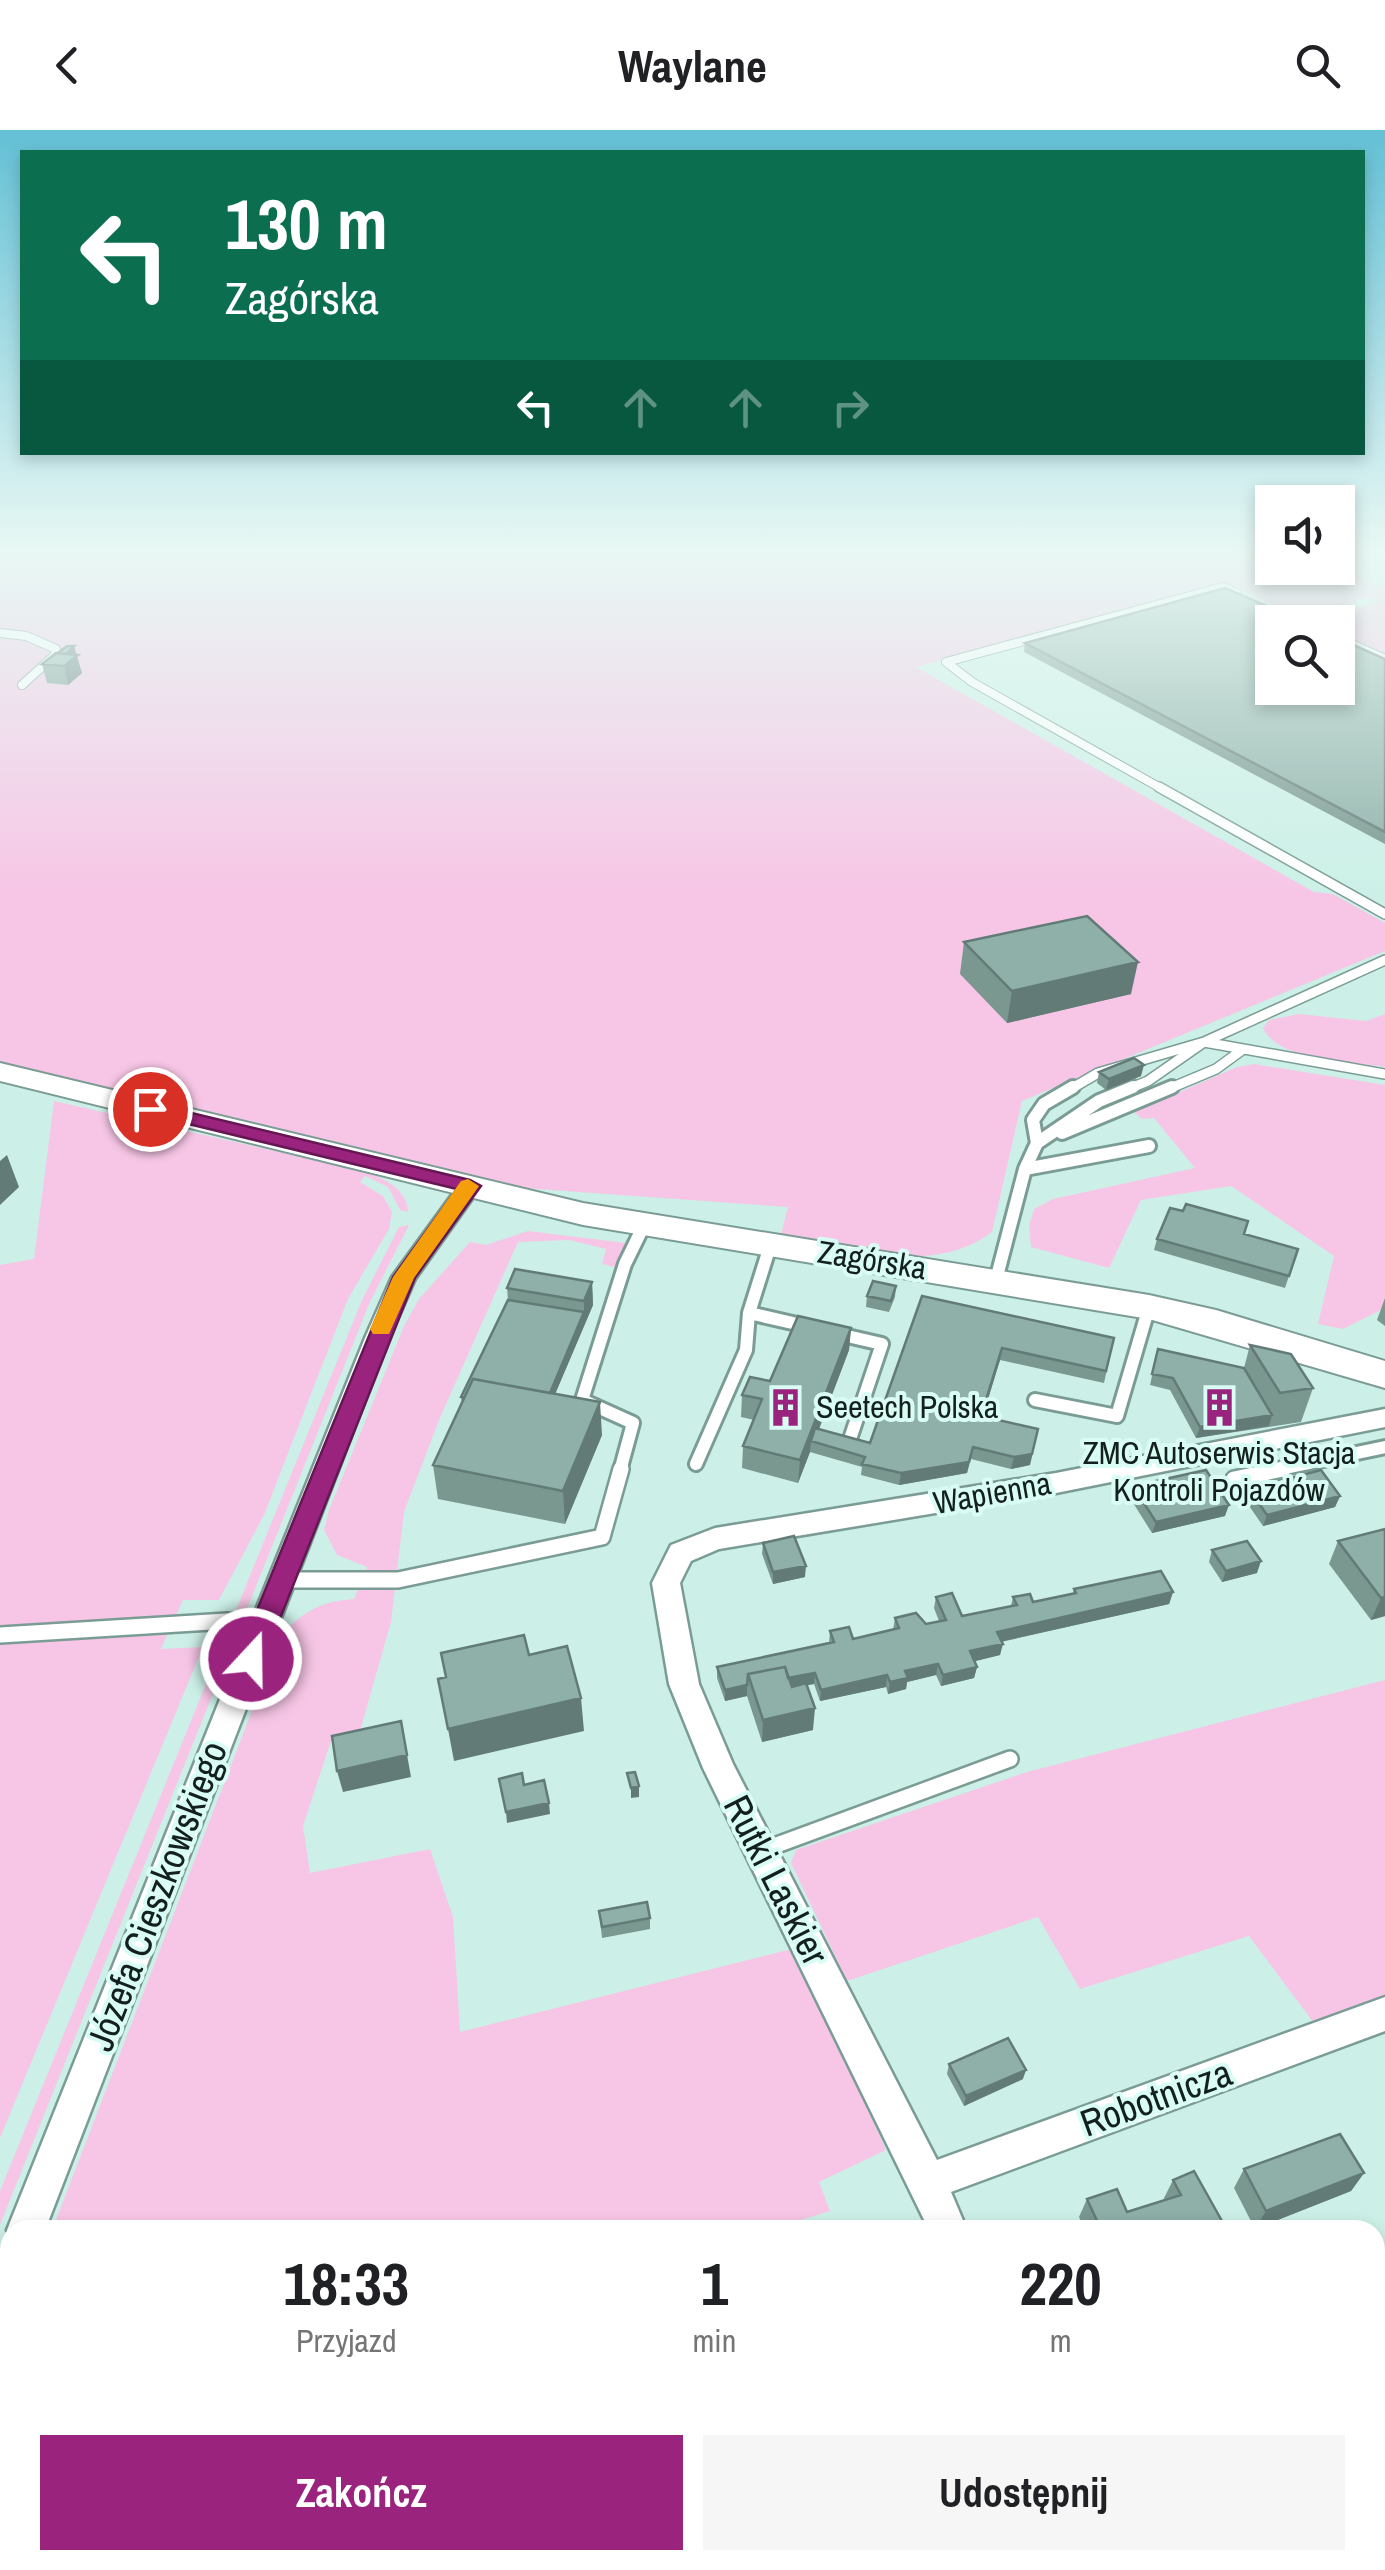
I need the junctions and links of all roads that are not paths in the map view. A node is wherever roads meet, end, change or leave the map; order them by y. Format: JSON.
{"nodes":[{"id":1,"x":42,"y":666,"type":"edge"},
{"id":2,"x":951,"y":666,"type":"edge"},
{"id":3,"x":22,"y":685,"type":"dead end"},
{"id":4,"x":1385,"y":914,"type":"edge"},
{"id":5,"x":1385,"y":960,"type":"edge"},
{"id":6,"x":1204,"y":1042,"type":"junction"},
{"id":7,"x":1242,"y":1050,"type":"junction"},
{"id":8,"x":0,"y":1072,"type":"edge"},
{"id":9,"x":1385,"y":1074,"type":"edge"},
{"id":10,"x":1037,"y":1143,"type":"junction"},
{"id":11,"x":1149,"y":1146,"type":"dead end"},
{"id":12,"x":1026,"y":1169,"type":"junction"},
{"id":13,"x":470,"y":1186,"type":"junction"},
{"id":14,"x":644,"y":1225,"type":"junction"},
{"id":15,"x":771,"y":1244,"type":"junction"},
{"id":16,"x":996,"y":1280,"type":"junction"},
{"id":17,"x":1149,"y":1307,"type":"junction"},
{"id":18,"x":749,"y":1313,"type":"junction"},
{"id":19,"x":1385,"y":1375,"type":"edge"},
{"id":20,"x":1035,"y":1400,"type":"dead end"},
{"id":21,"x":1385,"y":1418,"type":"edge"},
{"id":22,"x":848,"y":1445,"type":"edge"},
{"id":23,"x":1385,"y":1448,"type":"edge"},
{"id":24,"x":696,"y":1464,"type":"dead end"},
{"id":25,"x":1234,"y":1480,"type":"dead end"},
{"id":26,"x":715,"y":1540,"type":"joint"},
{"id":27,"x":282,"y":1580,"type":"junction"},
{"id":28,"x":265,"y":1623,"type":"junction"},
{"id":29,"x":0,"y":1635,"type":"edge"},
{"id":30,"x":1010,"y":1758,"type":"dead end"},
{"id":31,"x":761,"y":1851,"type":"junction"},
{"id":32,"x":1385,"y":2014,"type":"edge"},
{"id":33,"x":928,"y":2182,"type":"junction"},
{"id":34,"x":30,"y":2220,"type":"edge"},
{"id":35,"x":944,"y":2220,"type":"edge"}],
"edges":[{"from":1,"to":3,"type":"lane"},
{"from":2,"to":4,"type":"lane"},
{"from":5,"to":6,"type":"lane"},
{"from":6,"to":7,"type":"lane"},
{"from":6,"to":10,"type":"lane"},
{"from":6,"to":10,"type":"lane"},
{"from":7,"to":9,"type":"lane"},
{"from":7,"to":10,"type":"lane"},
{"from":8,"to":13,"type":"street","name":"Zagórska"},
{"from":10,"to":12,"type":"lane"},
{"from":11,"to":12,"type":"lane"},
{"from":12,"to":16,"type":"lane"},
{"from":13,"to":14,"type":"street","name":"Zagórska"},
{"from":13,"to":27,"type":"street","name":"Józefa Cieszkowskiego"},
{"from":14,"to":15,"type":"street","name":"Zagórska"},
{"from":14,"to":27,"type":"lane"},
{"from":15,"to":16,"type":"street","name":"Zagórska"},
{"from":15,"to":18,"type":"lane"},
{"from":16,"to":17,"type":"street","name":"Zagórska"},
{"from":17,"to":19,"type":"street","name":"Zagórska"},
{"from":17,"to":20,"type":"lane"},
{"from":18,"to":22,"type":"lane"},
{"from":18,"to":24,"type":"lane"},
{"from":21,"to":26,"type":"street","name":"Wapienna"},
{"from":23,"to":25,"type":"lane"},
{"from":26,"to":31,"type":"street","name":"Rutki Laskier"},
{"from":27,"to":28,"type":"street","name":"Józefa Cieszkowskiego"},
{"from":28,"to":29,"type":"lane"},
{"from":28,"to":34,"type":"street","name":"Józefa Cieszkowskiego"},
{"from":30,"to":31,"type":"lane"},
{"from":31,"to":33,"type":"street","name":"Rutki Laskier"},
{"from":32,"to":33,"type":"street","name":"Robotnicza"},
{"from":33,"to":35,"type":"street","name":"Rutki Laskier"}]}
